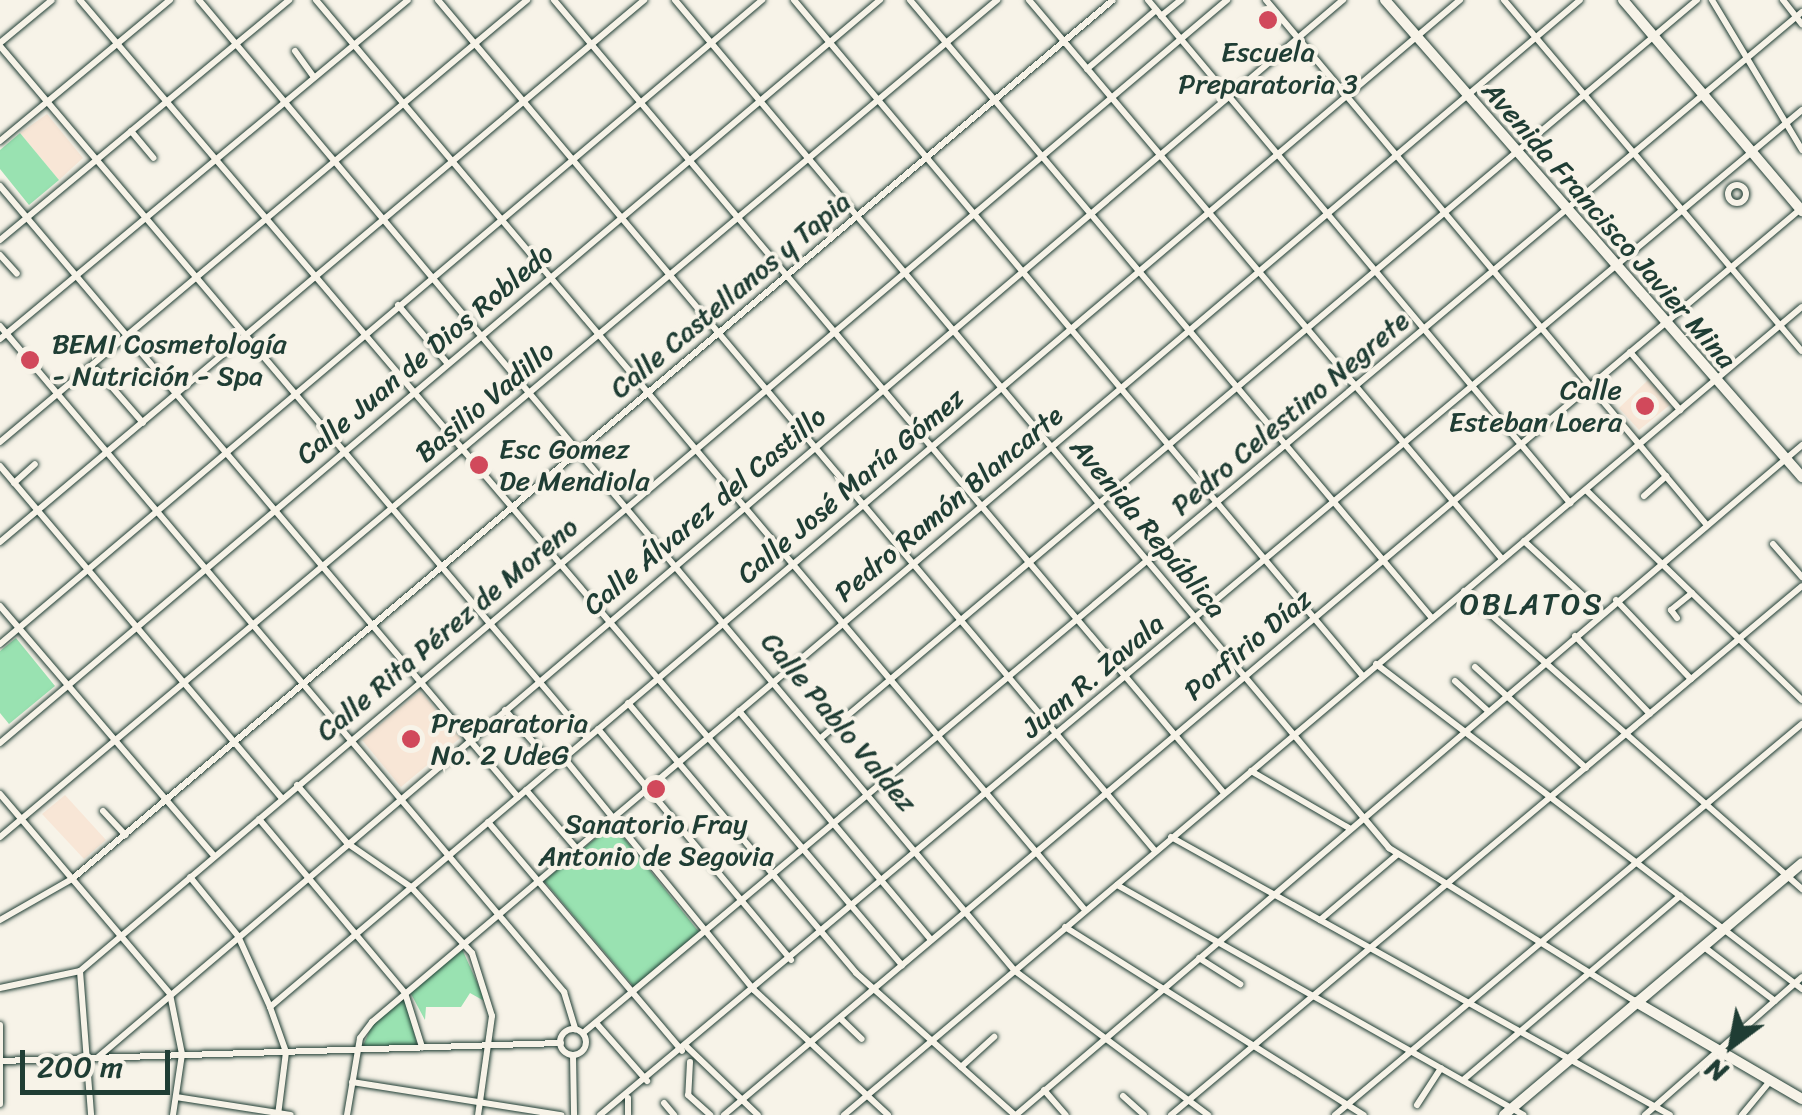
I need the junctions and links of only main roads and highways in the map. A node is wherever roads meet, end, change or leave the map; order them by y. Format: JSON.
{"nodes":[{"id":1,"x":1385,"y":0,"type":"edge"},
{"id":2,"x":1623,"y":0,"type":"edge"},
{"id":3,"x":1802,"y":209,"type":"edge"},
{"id":4,"x":1802,"y":477,"type":"edge"},
{"id":5,"x":1802,"y":863,"type":"edge"},
{"id":6,"x":1636,"y":1002,"type":"junction"},
{"id":7,"x":1802,"y":1098,"type":"edge"},
{"id":8,"x":1508,"y":1112,"type":"edge"}],
"edges":[{"from":1,"to":4,"type":"main road","name":"Avenida Francisco Javier Mina"},
{"from":2,"to":3,"type":"main road"},
{"from":5,"to":6,"type":"main road"},
{"from":6,"to":7,"type":"main road"},
{"from":6,"to":8,"type":"main road"}]}
